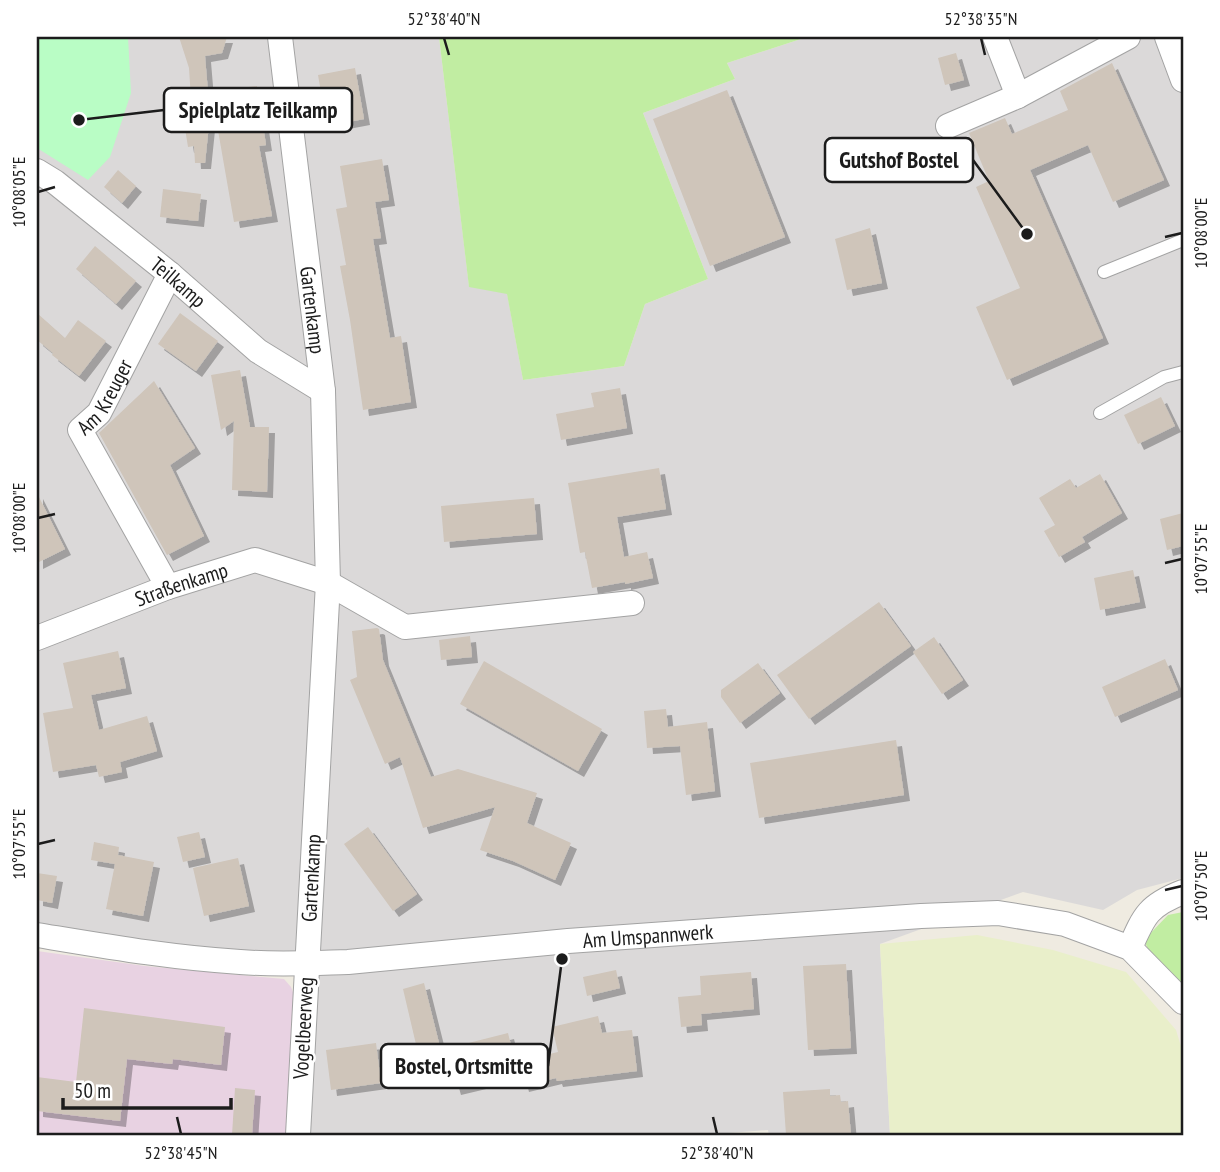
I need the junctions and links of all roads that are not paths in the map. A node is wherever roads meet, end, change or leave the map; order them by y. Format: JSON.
{"nodes":[{"id":1,"x":280,"y":37,"type":"edge"},
{"id":2,"x":995,"y":37,"type":"edge"},
{"id":3,"x":1128,"y":37,"type":"edge"},
{"id":4,"x":1167,"y":37,"type":"edge"},
{"id":5,"x":1183,"y":80,"type":"edge"},
{"id":6,"x":1018,"y":96,"type":"junction"},
{"id":7,"x":948,"y":126,"type":"dead end"},
{"id":8,"x":37,"y":170,"type":"edge"},
{"id":9,"x":1183,"y":240,"type":"edge"},
{"id":10,"x":1104,"y":272,"type":"dead end"},
{"id":11,"x":170,"y":274,"type":"junction"},
{"id":12,"x":1183,"y":372,"type":"edge"},
{"id":13,"x":323,"y":391,"type":"junction"},
{"id":14,"x":1100,"y":413,"type":"dead end"},
{"id":15,"x":328,"y":583,"type":"junction"},
{"id":16,"x":168,"y":587,"type":"junction"},
{"id":17,"x":632,"y":603,"type":"dead end"},
{"id":18,"x":37,"y":638,"type":"edge"},
{"id":19,"x":1183,"y":891,"type":"edge"},
{"id":20,"x":37,"y":936,"type":"edge"},
{"id":21,"x":1130,"y":948,"type":"junction"},
{"id":22,"x":307,"y":963,"type":"junction"},
{"id":23,"x":1183,"y":1002,"type":"edge"},
{"id":24,"x":298,"y":1135,"type":"edge"}],
"edges":[{"from":1,"to":13,"type":"street","name":"Gartenkamp"},
{"from":2,"to":6,"type":"street"},
{"from":3,"to":6,"type":"street"},
{"from":4,"to":5,"type":"street"},
{"from":6,"to":7,"type":"street"},
{"from":8,"to":11,"type":"street","name":"Teilkamp"},
{"from":9,"to":10,"type":"lane"},
{"from":11,"to":13,"type":"street","name":"Teilkamp"},
{"from":11,"to":16,"type":"street","name":"Am Kreuger"},
{"from":12,"to":14,"type":"lane"},
{"from":13,"to":15,"type":"street","name":"Gartenkamp"},
{"from":15,"to":16,"type":"street","name":"Straßenkamp"},
{"from":15,"to":17,"type":"street"},
{"from":15,"to":22,"type":"street","name":"Gartenkamp"},
{"from":16,"to":18,"type":"street","name":"Straßenkamp"},
{"from":19,"to":21,"type":"street"},
{"from":20,"to":22,"type":"street","name":"Am Umspannwerk"},
{"from":21,"to":22,"type":"street","name":"Am Umspannwerk"},
{"from":21,"to":23,"type":"street"},
{"from":22,"to":24,"type":"street","name":"Vogelbeerweg"}]}
